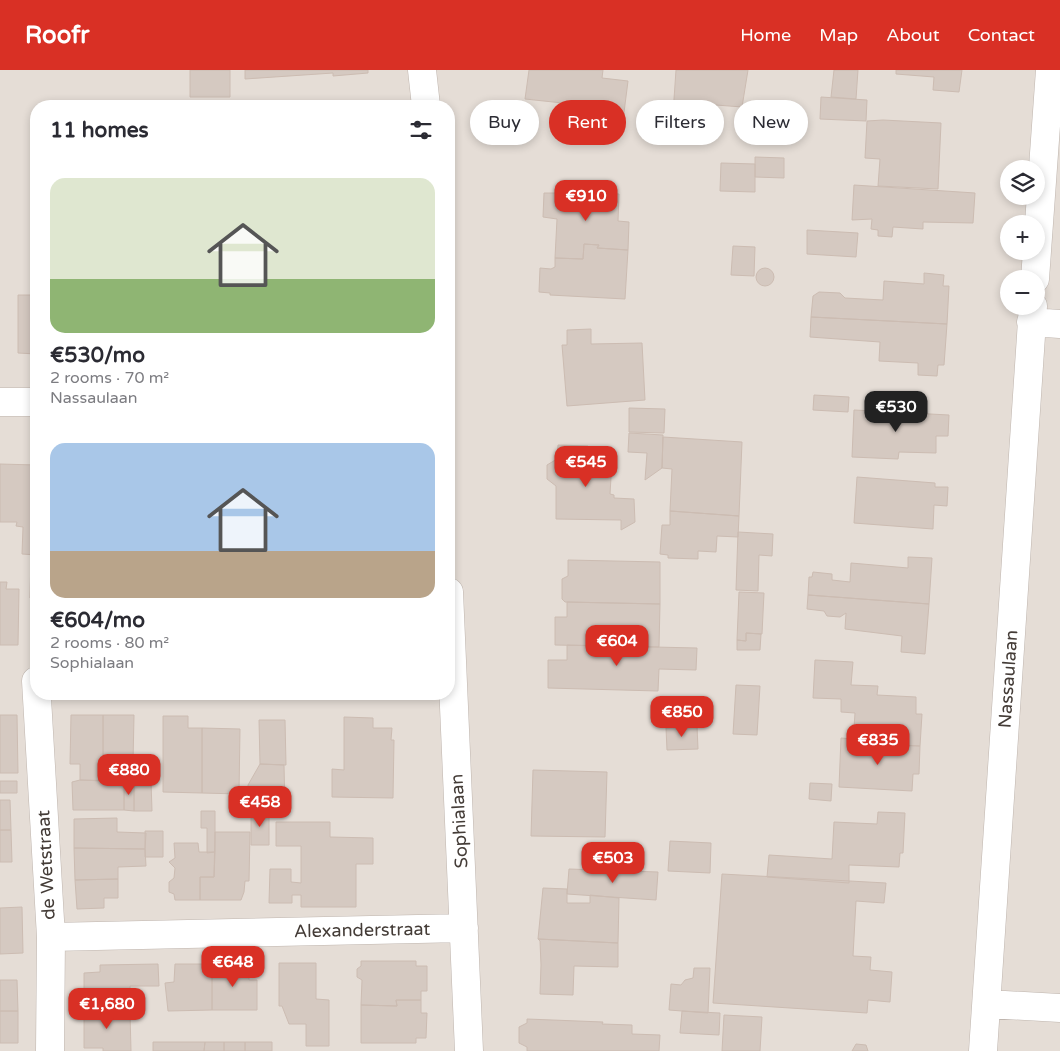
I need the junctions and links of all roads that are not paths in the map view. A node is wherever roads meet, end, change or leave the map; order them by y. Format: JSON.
{"nodes":[{"id":1,"x":422,"y":70,"type":"edge"},
{"id":2,"x":1050,"y":70,"type":"edge"},
{"id":3,"x":425,"y":100,"type":"edge"},
{"id":4,"x":1036,"y":270,"type":"edge"},
{"id":5,"x":1032,"y":315,"type":"edge"},
{"id":6,"x":1035,"y":315,"type":"edge"},
{"id":7,"x":1060,"y":324,"type":"edge"},
{"id":8,"x":0,"y":402,"type":"edge"},
{"id":9,"x":30,"y":402,"type":"edge"},
{"id":10,"x":37,"y":700,"type":"edge"},
{"id":11,"x":452,"y":700,"type":"edge"},
{"id":12,"x":464,"y":928,"type":"junction"},
{"id":13,"x":51,"y":937,"type":"junction"},
{"id":14,"x":986,"y":1004,"type":"junction"},
{"id":15,"x":1060,"y":1008,"type":"edge"},
{"id":16,"x":50,"y":1051,"type":"edge"},
{"id":17,"x":469,"y":1051,"type":"edge"},
{"id":18,"x":983,"y":1051,"type":"edge"}],
"edges":[{"from":1,"to":3,"type":"street"},
{"from":2,"to":4,"type":"street"},
{"from":5,"to":14,"type":"street","name":"Nassaulaan"},
{"from":6,"to":7,"type":"street"},
{"from":8,"to":9,"type":"street"},
{"from":10,"to":13,"type":"street","name":"de Wetstraat"},
{"from":11,"to":12,"type":"street","name":"Sophialaan"},
{"from":12,"to":13,"type":"street","name":"Alexanderstraat"},
{"from":12,"to":17,"type":"street","name":"Sophialaan"},
{"from":13,"to":16,"type":"street","name":"de Wetstraat"},
{"from":14,"to":15,"type":"street"},
{"from":14,"to":18,"type":"street","name":"Nassaulaan"}]}
